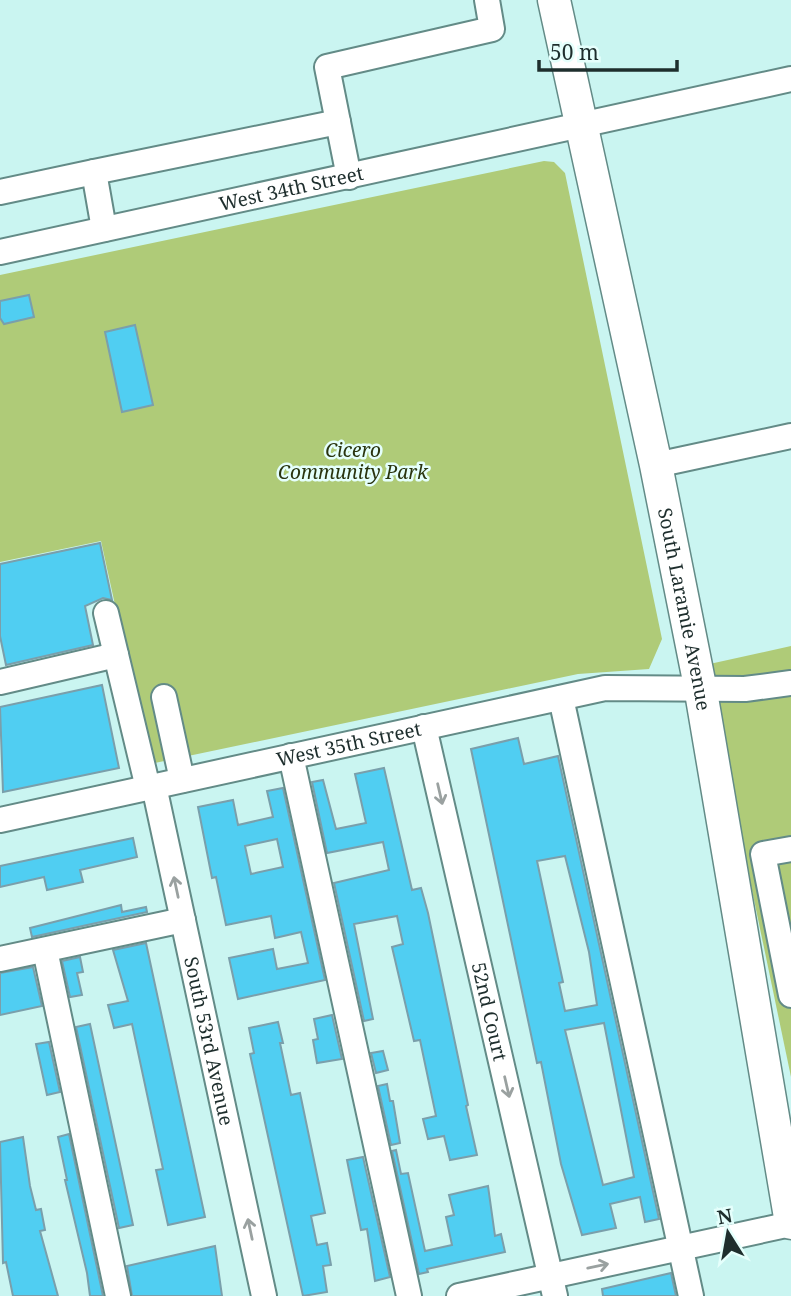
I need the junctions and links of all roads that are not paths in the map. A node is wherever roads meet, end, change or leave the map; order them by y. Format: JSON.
{"nodes":[{"id":1,"x":487,"y":0,"type":"edge"},
{"id":2,"x":554,"y":0,"type":"edge"},
{"id":3,"x":791,"y":79,"type":"edge"},
{"id":4,"x":338,"y":122,"type":"junction"},
{"id":5,"x":581,"y":127,"type":"junction"},
{"id":6,"x":94,"y":172,"type":"junction"},
{"id":7,"x":349,"y":177,"type":"junction"},
{"id":8,"x":0,"y":192,"type":"edge"},
{"id":9,"x":104,"y":229,"type":"junction"},
{"id":10,"x":0,"y":251,"type":"edge"},
{"id":11,"x":791,"y":436,"type":"edge"},
{"id":12,"x":656,"y":465,"type":"junction"},
{"id":13,"x":106,"y":613,"type":"dead end"},
{"id":14,"x":116,"y":655,"type":"junction"},
{"id":15,"x":0,"y":682,"type":"edge"},
{"id":16,"x":791,"y":683,"type":"edge"},
{"id":17,"x":700,"y":686,"type":"junction"},
{"id":18,"x":164,"y":697,"type":"dead end"},
{"id":19,"x":561,"y":698,"type":"junction"},
{"id":20,"x":424,"y":727,"type":"junction"},
{"id":21,"x":291,"y":756,"type":"junction"},
{"id":22,"x":182,"y":780,"type":"junction"},
{"id":23,"x":151,"y":787,"type":"junction"},
{"id":24,"x":0,"y":820,"type":"edge"},
{"id":25,"x":791,"y":849,"type":"edge"},
{"id":26,"x":183,"y":920,"type":"junction"},
{"id":27,"x":45,"y":950,"type":"junction"},
{"id":28,"x":0,"y":959,"type":"edge"},
{"id":29,"x":791,"y":995,"type":"edge"},
{"id":30,"x":791,"y":1224,"type":"edge"},
{"id":31,"x":681,"y":1248,"type":"junction"},
{"id":32,"x":553,"y":1286,"type":"edge"},
{"id":33,"x":118,"y":1296,"type":"edge"},
{"id":34,"x":264,"y":1296,"type":"edge"},
{"id":35,"x":409,"y":1296,"type":"edge"},
{"id":36,"x":459,"y":1296,"type":"edge"},
{"id":37,"x":691,"y":1296,"type":"edge"}],
"edges":[{"from":1,"to":4,"type":"street"},
{"from":2,"to":5,"type":"main road","name":"South Laramie Avenue"},
{"from":3,"to":5,"type":"street","name":"West 34th Street"},
{"from":4,"to":6,"type":"street"},
{"from":4,"to":7,"type":"street"},
{"from":5,"to":7,"type":"street","name":"West 34th Street"},
{"from":5,"to":12,"type":"main road","name":"South Laramie Avenue"},
{"from":6,"to":8,"type":"street"},
{"from":6,"to":9,"type":"street"},
{"from":7,"to":9,"type":"street","name":"West 34th Street"},
{"from":9,"to":10,"type":"street","name":"West 34th Street"},
{"from":11,"to":12,"type":"street"},
{"from":12,"to":17,"type":"main road","name":"South Laramie Avenue"},
{"from":13,"to":14,"type":"street","name":"South 53rd Avenue"},
{"from":14,"to":15,"type":"street"},
{"from":14,"to":23,"type":"street","name":"South 53rd Avenue"},
{"from":16,"to":17,"type":"street","name":"West 35th Street"},
{"from":17,"to":19,"type":"street","name":"West 35th Street"},
{"from":17,"to":30,"type":"main road","name":"South Laramie Avenue"},
{"from":18,"to":22,"type":"street"},
{"from":19,"to":20,"type":"street","name":"West 35th Street"},
{"from":19,"to":31,"type":"street"},
{"from":20,"to":21,"type":"street","name":"West 35th Street"},
{"from":20,"to":32,"type":"street","name":"52nd Court","one_way":true},
{"from":21,"to":22,"type":"street","name":"West 35th Street"},
{"from":21,"to":35,"type":"street"},
{"from":22,"to":23,"type":"street","name":"West 35th Street"},
{"from":23,"to":24,"type":"street","name":"West 35th Street"},
{"from":26,"to":23,"type":"street","name":"South 53rd Avenue","one_way":true},
{"from":25,"to":29,"type":"street"},
{"from":26,"to":27,"type":"street"},
{"from":34,"to":26,"type":"street","name":"South 53rd Avenue","one_way":true},
{"from":27,"to":28,"type":"street"},
{"from":27,"to":33,"type":"street"},
{"from":30,"to":31,"type":"street"},
{"from":32,"to":31,"type":"street","one_way":true},
{"from":31,"to":37,"type":"street"},
{"from":32,"to":36,"type":"street"}]}
